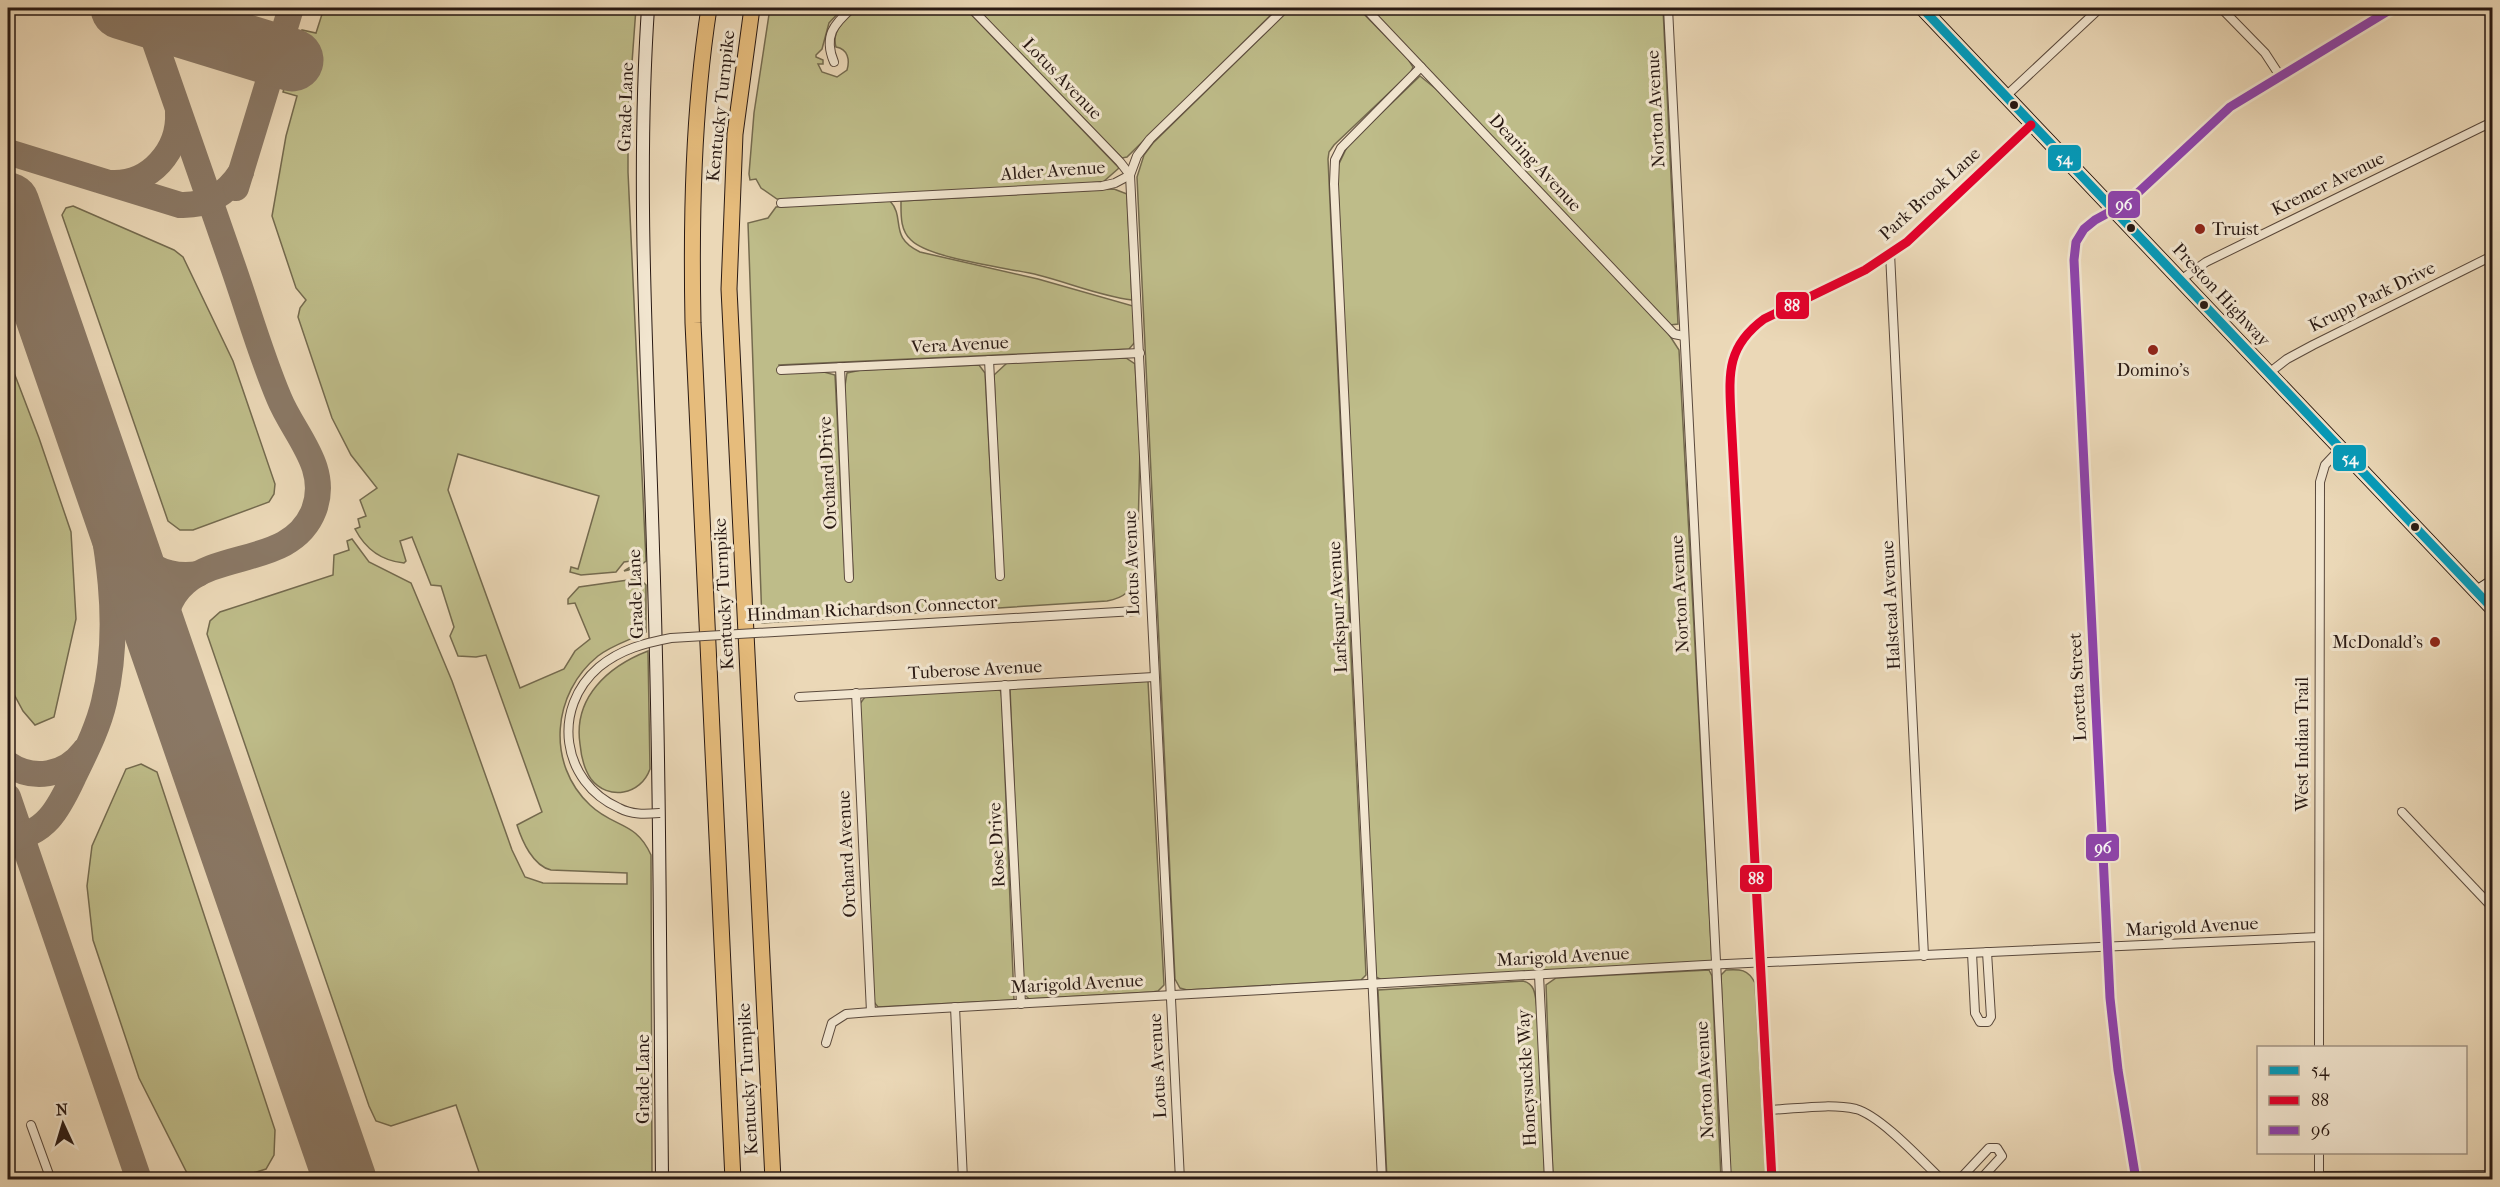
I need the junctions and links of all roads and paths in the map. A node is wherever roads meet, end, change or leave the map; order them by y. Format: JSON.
{"nodes":[{"id":1,"x":648,"y":8,"type":"edge"},
{"id":2,"x":709,"y":8,"type":"edge"},
{"id":3,"x":752,"y":8,"type":"edge"},
{"id":4,"x":852,"y":8,"type":"edge"},
{"id":5,"x":971,"y":8,"type":"edge"},
{"id":6,"x":1285,"y":8,"type":"edge"},
{"id":7,"x":1365,"y":8,"type":"edge"},
{"id":8,"x":1668,"y":8,"type":"edge"},
{"id":9,"x":1922,"y":8,"type":"edge"},
{"id":10,"x":2100,"y":8,"type":"edge"},
{"id":11,"x":2221,"y":8,"type":"edge"},
{"id":12,"x":2393,"y":8,"type":"edge"},
{"id":13,"x":834,"y":62,"type":"dead end"},
{"id":14,"x":1421,"y":67,"type":"junction"},
{"id":15,"x":2280,"y":76,"type":"junction"},
{"id":16,"x":2006,"y":96,"type":"junction"},
{"id":17,"x":2493,"y":122,"type":"edge"},
{"id":18,"x":2031,"y":125,"type":"junction"},
{"id":19,"x":1130,"y":176,"type":"junction"},
{"id":20,"x":781,"y":203,"type":"dead end"},
{"id":21,"x":2114,"y":209,"type":"junction"},
{"id":22,"x":1890,"y":253,"type":"junction"},
{"id":23,"x":2493,"y":256,"type":"edge"},
{"id":24,"x":2182,"y":279,"type":"junction"},
{"id":25,"x":1684,"y":336,"type":"junction"},
{"id":26,"x":1140,"y":353,"type":"junction"},
{"id":27,"x":989,"y":360,"type":"junction"},
{"id":28,"x":840,"y":368,"type":"junction"},
{"id":29,"x":781,"y":370,"type":"dead end"},
{"id":30,"x":2269,"y":373,"type":"junction"},
{"id":31,"x":2341,"y":448,"type":"junction"},
{"id":32,"x":1000,"y":576,"type":"dead end"},
{"id":33,"x":849,"y":578,"type":"dead end"},
{"id":34,"x":2493,"y":582,"type":"edge"},
{"id":35,"x":2477,"y":592,"type":"junction"},
{"id":36,"x":2493,"y":608,"type":"edge"},
{"id":37,"x":1150,"y":610,"type":"junction"},
{"id":38,"x":1154,"y":677,"type":"junction"},
{"id":39,"x":1005,"y":685,"type":"junction"},
{"id":40,"x":856,"y":693,"type":"junction"},
{"id":41,"x":798,"y":697,"type":"dead end"},
{"id":42,"x":2402,"y":812,"type":"dead end"},
{"id":43,"x":660,"y":813,"type":"junction"},
{"id":44,"x":2493,"y":907,"type":"edge"},
{"id":45,"x":2319,"y":937,"type":"junction"},
{"id":46,"x":2107,"y":947,"type":"junction"},
{"id":47,"x":1987,"y":952,"type":"junction"},
{"id":48,"x":1972,"y":953,"type":"junction"},
{"id":49,"x":1924,"y":956,"type":"junction"},
{"id":50,"x":1760,"y":964,"type":"junction"},
{"id":51,"x":1716,"y":965,"type":"junction"},
{"id":52,"x":1539,"y":975,"type":"junction"},
{"id":53,"x":1372,"y":984,"type":"junction"},
{"id":54,"x":1171,"y":995,"type":"junction"},
{"id":55,"x":1021,"y":1004,"type":"junction"},
{"id":56,"x":955,"y":1007,"type":"junction"},
{"id":57,"x":871,"y":1012,"type":"junction"},
{"id":58,"x":826,"y":1043,"type":"dead end"},
{"id":59,"x":2319,"y":1046,"type":"edge"},
{"id":60,"x":1768,"y":1110,"type":"junction"},
{"id":61,"x":31,"y":1125,"type":"dead end"},
{"id":62,"x":2319,"y":1154,"type":"edge"},
{"id":63,"x":2493,"y":1175,"type":"edge"},
{"id":64,"x":2319,"y":1178,"type":"edge"},
{"id":65,"x":51,"y":1179,"type":"edge"},
{"id":66,"x":662,"y":1179,"type":"edge"},
{"id":67,"x":734,"y":1179,"type":"edge"},
{"id":68,"x":773,"y":1179,"type":"edge"},
{"id":69,"x":963,"y":1179,"type":"edge"},
{"id":70,"x":1180,"y":1179,"type":"edge"},
{"id":71,"x":1382,"y":1179,"type":"edge"},
{"id":72,"x":1549,"y":1179,"type":"edge"},
{"id":73,"x":1726,"y":1179,"type":"edge"},
{"id":74,"x":1772,"y":1179,"type":"edge"},
{"id":75,"x":1942,"y":1179,"type":"edge"},
{"id":76,"x":1959,"y":1179,"type":"edge"},
{"id":77,"x":1980,"y":1179,"type":"edge"},
{"id":78,"x":2136,"y":1179,"type":"edge"}],
"edges":[{"from":1,"to":43,"type":"main road","name":"Grade Lane"},
{"from":2,"to":67,"type":"highway"},
{"from":3,"to":68,"type":"highway","name":"Kentucky Turnpike"},
{"from":4,"to":13,"type":"street"},
{"from":5,"to":19,"type":"street","name":"Lotus Avenue"},
{"from":6,"to":19,"type":"street","name":"Alder Avenue"},
{"from":7,"to":14,"type":"street","name":"Dearing Avenue"},
{"from":8,"to":25,"type":"street","name":"Norton Avenue"},
{"from":9,"to":16,"type":"main road","name":"Preston Highway"},
{"from":10,"to":16,"type":"street"},
{"from":11,"to":15,"type":"street"},
{"from":12,"to":15,"type":"street","name":"Loretta Street"},
{"from":14,"to":25,"type":"street","name":"Dearing Avenue"},
{"from":14,"to":53,"type":"street","name":"Larkspur Avenue"},
{"from":15,"to":21,"type":"street","name":"Loretta Street"},
{"from":16,"to":18,"type":"main road","name":"Preston Highway"},
{"from":17,"to":24,"type":"street","name":"Kremer Avenue"},
{"from":18,"to":21,"type":"main road","name":"Preston Highway"},
{"from":18,"to":22,"type":"street","name":"Park Brook Lane"},
{"from":19,"to":20,"type":"street","name":"Alder Avenue"},
{"from":19,"to":26,"type":"street","name":"Lotus Avenue"},
{"from":21,"to":24,"type":"main road","name":"Preston Highway"},
{"from":21,"to":46,"type":"street","name":"Loretta Street"},
{"from":22,"to":49,"type":"street","name":"Halstead Avenue"},
{"from":22,"to":50,"type":"street","name":"Park Brook Lane"},
{"from":23,"to":30,"type":"street","name":"Krupp Park Drive"},
{"from":24,"to":30,"type":"main road","name":"Preston Highway"},
{"from":25,"to":51,"type":"street","name":"Norton Avenue"},
{"from":26,"to":27,"type":"street","name":"Vera Avenue"},
{"from":26,"to":37,"type":"street","name":"Lotus Avenue"},
{"from":27,"to":28,"type":"street","name":"Vera Avenue"},
{"from":27,"to":32,"type":"street"},
{"from":28,"to":29,"type":"street","name":"Vera Avenue"},
{"from":28,"to":33,"type":"street","name":"Orchard Drive"},
{"from":30,"to":31,"type":"main road","name":"Preston Highway"},
{"from":31,"to":35,"type":"main road","name":"Preston Highway"},
{"from":31,"to":45,"type":"street","name":"West Indian Trail"},
{"from":34,"to":35,"type":"main road"},
{"from":35,"to":36,"type":"main road","name":"Preston Highway"},
{"from":37,"to":38,"type":"street","name":"Lotus Avenue"},
{"from":37,"to":43,"type":"street","name":"Hindman Richardson Connector","bridge":true},
{"from":38,"to":39,"type":"street","name":"Tuberose Avenue"},
{"from":38,"to":54,"type":"street","name":"Lotus Avenue"},
{"from":39,"to":40,"type":"street","name":"Tuberose Avenue"},
{"from":39,"to":55,"type":"street","name":"Rose Drive"},
{"from":40,"to":41,"type":"street","name":"Tuberose Avenue"},
{"from":40,"to":57,"type":"street","name":"Orchard Avenue"},
{"from":42,"to":44,"type":"street"},
{"from":43,"to":66,"type":"main road","name":"Grade Lane"},
{"from":45,"to":46,"type":"street","name":"Marigold Avenue"},
{"from":45,"to":59,"type":"street","name":"West Indian Trail"},
{"from":46,"to":47,"type":"street","name":"Marigold Avenue"},
{"from":46,"to":78,"type":"street","name":"Loretta Street"},
{"from":47,"to":48,"type":"street","name":"Marigold Avenue"},
{"from":47,"to":48,"type":"street"},
{"from":48,"to":49,"type":"street","name":"Marigold Avenue"},
{"from":49,"to":50,"type":"street","name":"Marigold Avenue"},
{"from":50,"to":51,"type":"street","name":"Marigold Avenue"},
{"from":50,"to":60,"type":"street"},
{"from":51,"to":52,"type":"street","name":"Marigold Avenue"},
{"from":51,"to":73,"type":"street","name":"Norton Avenue"},
{"from":52,"to":53,"type":"street","name":"Marigold Avenue"},
{"from":52,"to":72,"type":"street","name":"Honeysuckle Way"},
{"from":53,"to":54,"type":"street","name":"Marigold Avenue"},
{"from":53,"to":71,"type":"street","name":"Larkspur Avenue"},
{"from":54,"to":55,"type":"street","name":"Marigold Avenue"},
{"from":54,"to":70,"type":"street","name":"Lotus Avenue"},
{"from":55,"to":56,"type":"street","name":"Marigold Avenue"},
{"from":56,"to":57,"type":"street","name":"Marigold Avenue"},
{"from":56,"to":69,"type":"street"},
{"from":57,"to":58,"type":"street","name":"Marigold Avenue"},
{"from":60,"to":74,"type":"street"},
{"from":60,"to":75,"type":"street"},
{"from":61,"to":65,"type":"street"},
{"from":62,"to":64,"type":"street"},
{"from":63,"to":64,"type":"street"},
{"from":76,"to":77,"type":"street"}]}
